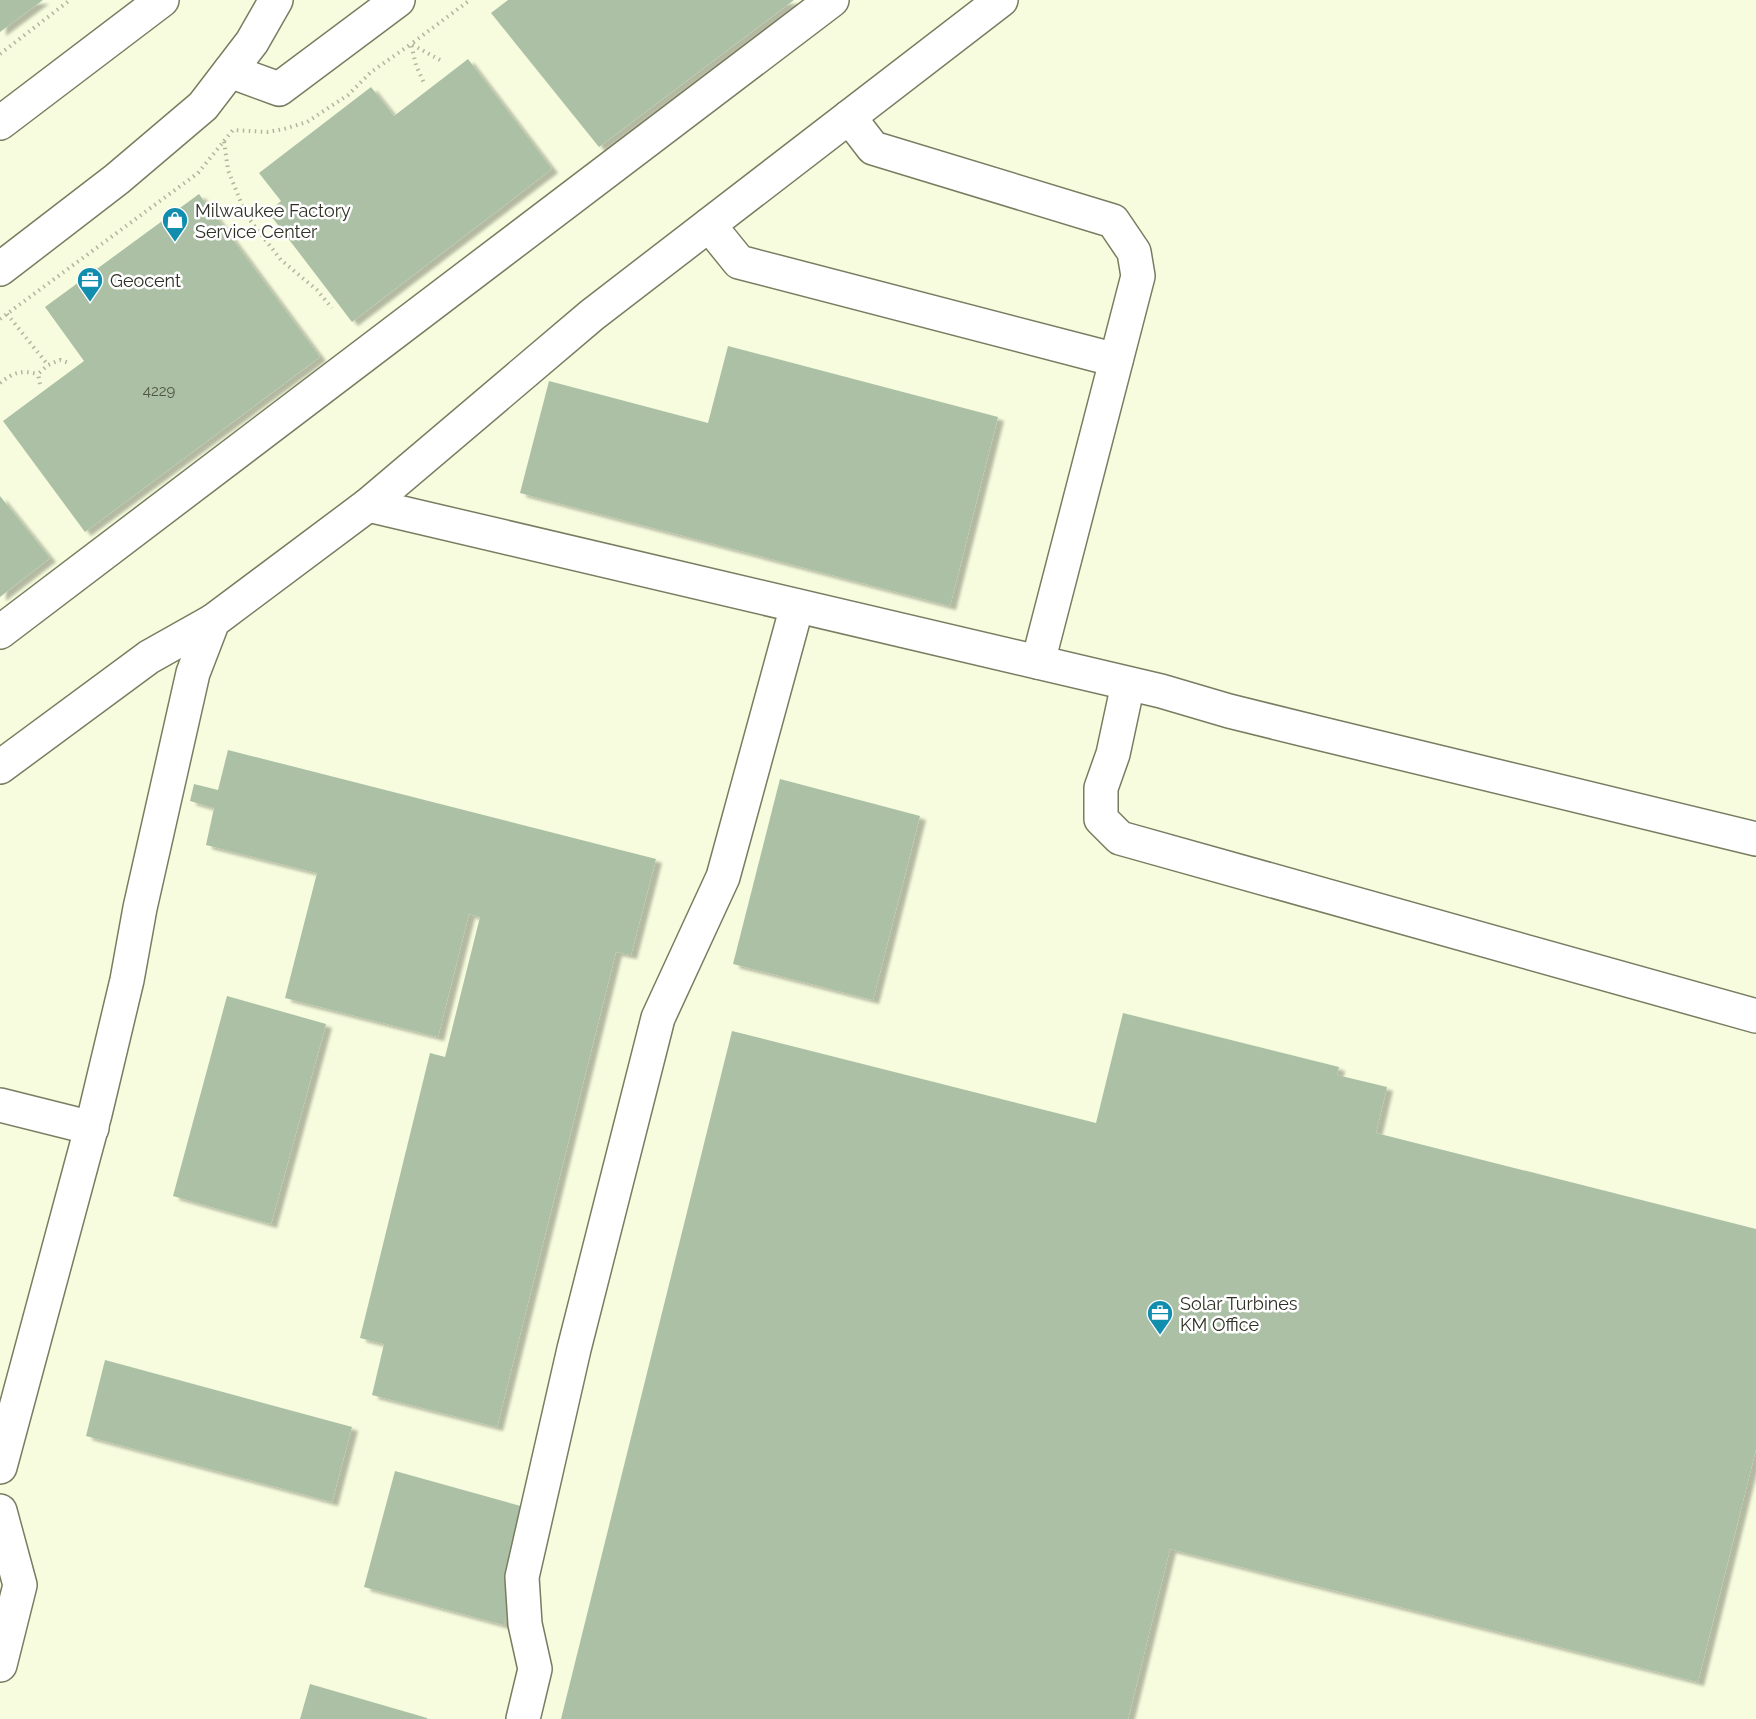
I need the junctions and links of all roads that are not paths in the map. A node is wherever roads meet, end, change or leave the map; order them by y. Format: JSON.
{"nodes":[{"id":1,"x":162,"y":0,"type":"edge"},
{"id":2,"x":276,"y":0,"type":"edge"},
{"id":3,"x":398,"y":0,"type":"edge"},
{"id":4,"x":832,"y":0,"type":"edge"},
{"id":5,"x":1001,"y":0,"type":"edge"},
{"id":6,"x":230,"y":71,"type":"junction"},
{"id":7,"x":849,"y":117,"type":"junction"},
{"id":8,"x":0,"y":123,"type":"edge"},
{"id":9,"x":709,"y":225,"type":"junction"},
{"id":10,"x":0,"y":268,"type":"edge"},
{"id":11,"x":1116,"y":360,"type":"junction"},
{"id":12,"x":368,"y":505,"type":"junction"},
{"id":13,"x":797,"y":606,"type":"junction"},
{"id":14,"x":213,"y":621,"type":"junction"},
{"id":15,"x":0,"y":632,"type":"edge"},
{"id":16,"x":1038,"y":662,"type":"junction"},
{"id":17,"x":1128,"y":684,"type":"junction"},
{"id":18,"x":0,"y":767,"type":"edge"},
{"id":19,"x":1756,"y":839,"type":"edge"},
{"id":20,"x":1756,"y":1016,"type":"edge"},
{"id":21,"x":0,"y":1105,"type":"edge"},
{"id":22,"x":92,"y":1128,"type":"junction"},
{"id":23,"x":0,"y":1467,"type":"edge"},
{"id":24,"x":0,"y":1511,"type":"edge"},
{"id":25,"x":0,"y":1665,"type":"edge"},
{"id":26,"x":523,"y":1719,"type":"edge"}],
"edges":[{"from":1,"to":8,"type":"lane"},
{"from":2,"to":6,"type":"lane"},
{"from":3,"to":6,"type":"lane"},
{"from":4,"to":15,"type":"lane"},
{"from":5,"to":7,"type":"lane"},
{"from":6,"to":10,"type":"lane"},
{"from":7,"to":9,"type":"lane"},
{"from":7,"to":11,"type":"lane"},
{"from":9,"to":11,"type":"lane"},
{"from":9,"to":12,"type":"lane"},
{"from":11,"to":16,"type":"lane"},
{"from":12,"to":13,"type":"lane"},
{"from":12,"to":14,"type":"lane"},
{"from":13,"to":16,"type":"lane"},
{"from":13,"to":26,"type":"lane"},
{"from":14,"to":18,"type":"lane"},
{"from":14,"to":22,"type":"lane"},
{"from":16,"to":17,"type":"lane"},
{"from":17,"to":19,"type":"lane"},
{"from":17,"to":20,"type":"lane"},
{"from":21,"to":22,"type":"lane"},
{"from":22,"to":23,"type":"lane"},
{"from":24,"to":25,"type":"lane"}]}
